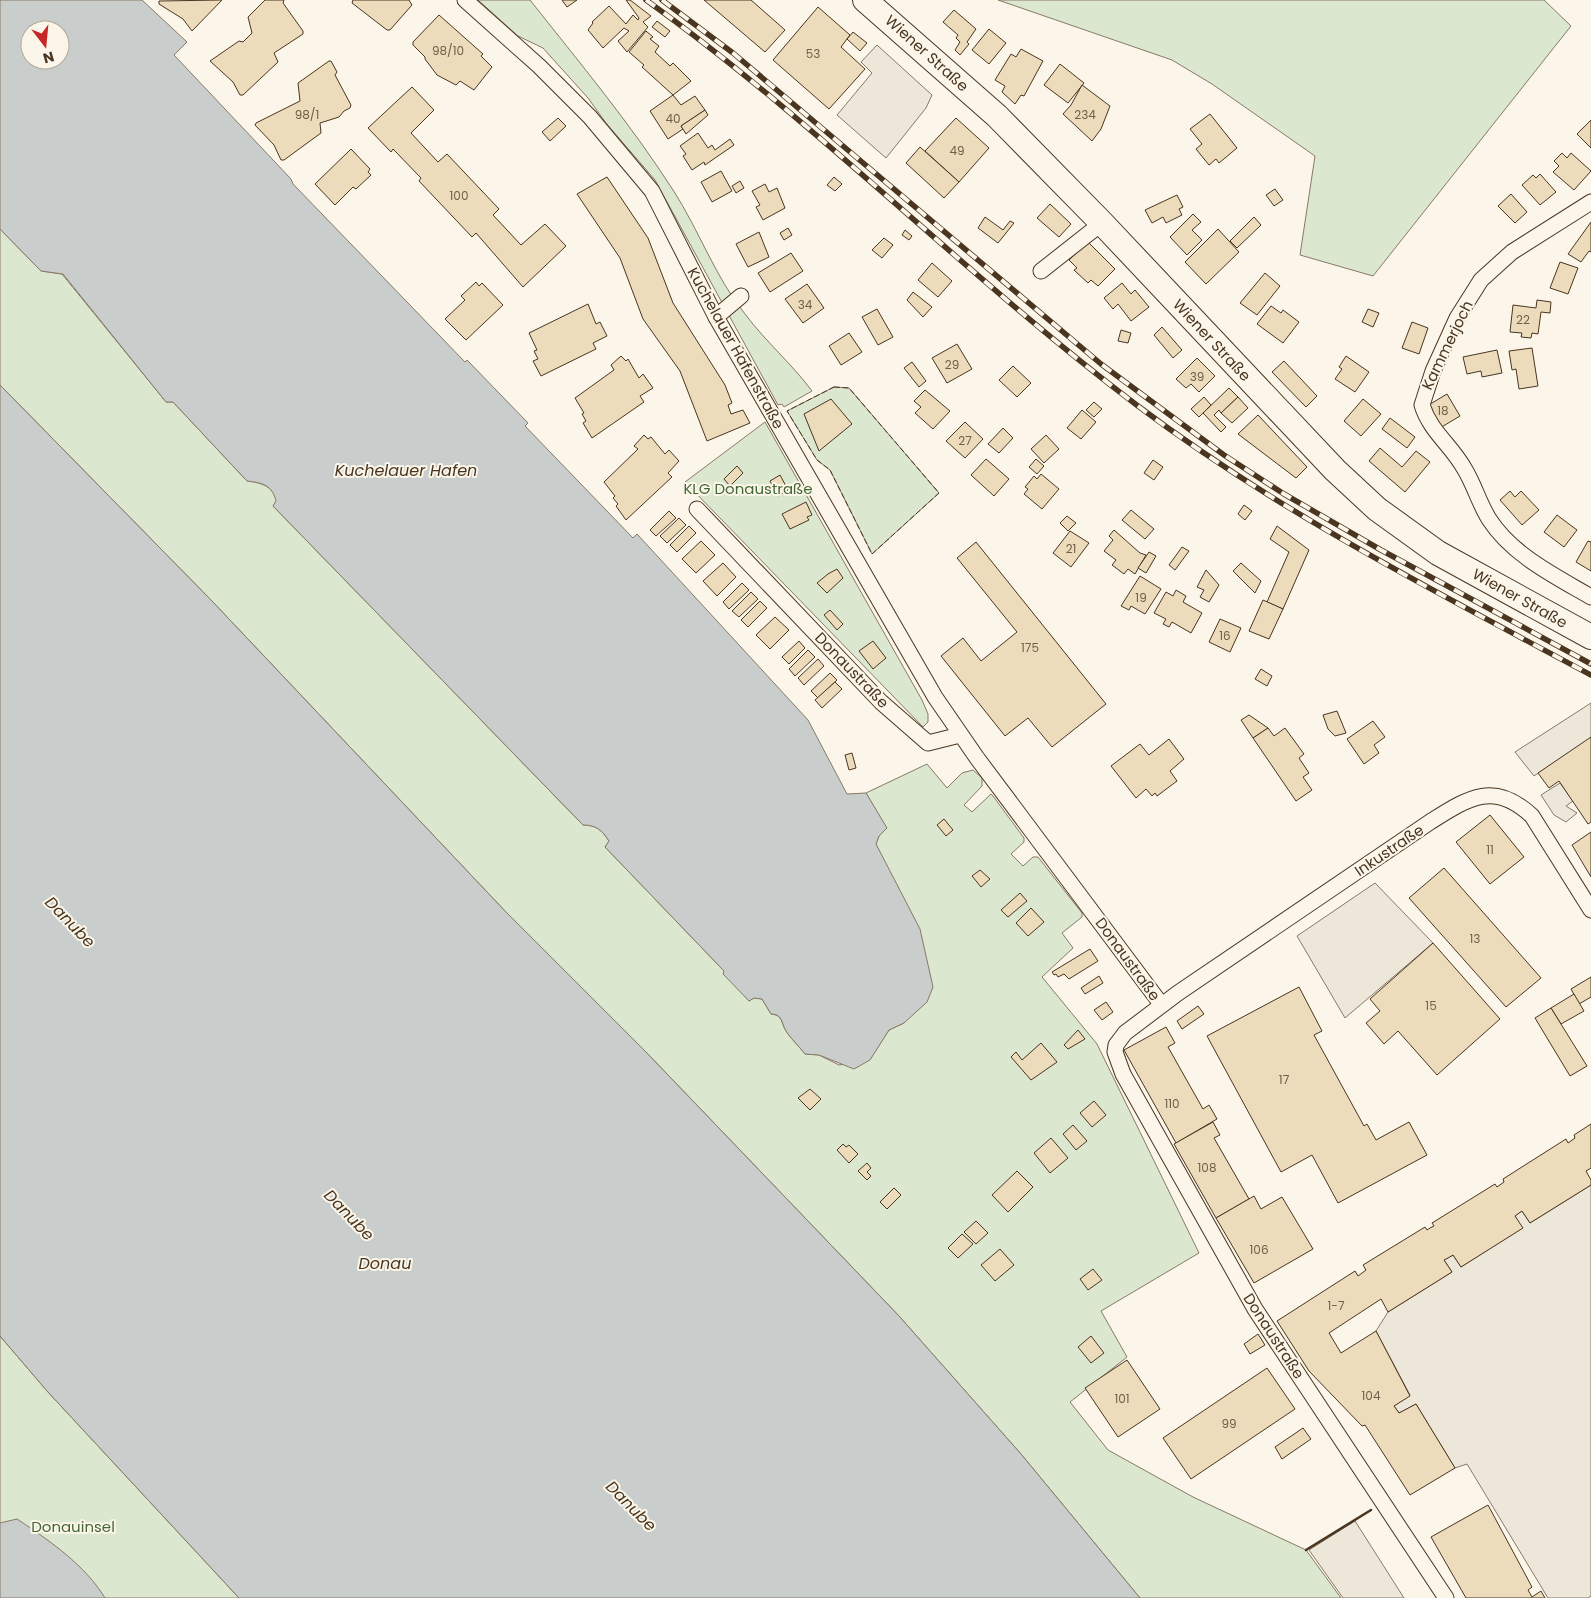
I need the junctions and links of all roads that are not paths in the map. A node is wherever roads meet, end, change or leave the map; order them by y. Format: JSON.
{"nodes":[{"id":1,"x":465,"y":0,"type":"edge"},
{"id":2,"x":865,"y":0,"type":"edge"},
{"id":3,"x":1591,"y":202,"type":"edge"},
{"id":4,"x":1102,"y":223,"type":"junction"},
{"id":5,"x":1040,"y":271,"type":"dead end"},
{"id":6,"x":741,"y":296,"type":"dead end"},
{"id":7,"x":716,"y":318,"type":"junction"},
{"id":8,"x":697,"y":509,"type":"dead end"},
{"id":9,"x":1591,"y":597,"type":"edge"},
{"id":10,"x":1591,"y":637,"type":"edge"},
{"id":11,"x":960,"y":735,"type":"junction"},
{"id":12,"x":1591,"y":910,"type":"edge"},
{"id":13,"x":1161,"y":1004,"type":"junction"},
{"id":14,"x":1446,"y":1598,"type":"edge"}],
"edges":[{"from":1,"to":7,"type":"street","name":"Kuchelauer Hafenstraße"},
{"from":2,"to":4,"type":"main road","name":"Wiener Straße"},
{"from":3,"to":9,"type":"street","name":"Kammerjoch"},
{"from":4,"to":5,"type":"street"},
{"from":4,"to":10,"type":"main road","name":"Wiener Straße"},
{"from":6,"to":7,"type":"street"},
{"from":7,"to":11,"type":"street","name":"Kuchelauer Hafenstraße"},
{"from":8,"to":11,"type":"street","name":"Donaustraße"},
{"from":11,"to":13,"type":"street","name":"Donaustraße"},
{"from":12,"to":13,"type":"street","name":"Inkustraße"},
{"from":13,"to":14,"type":"street","name":"Donaustraße"}]}
